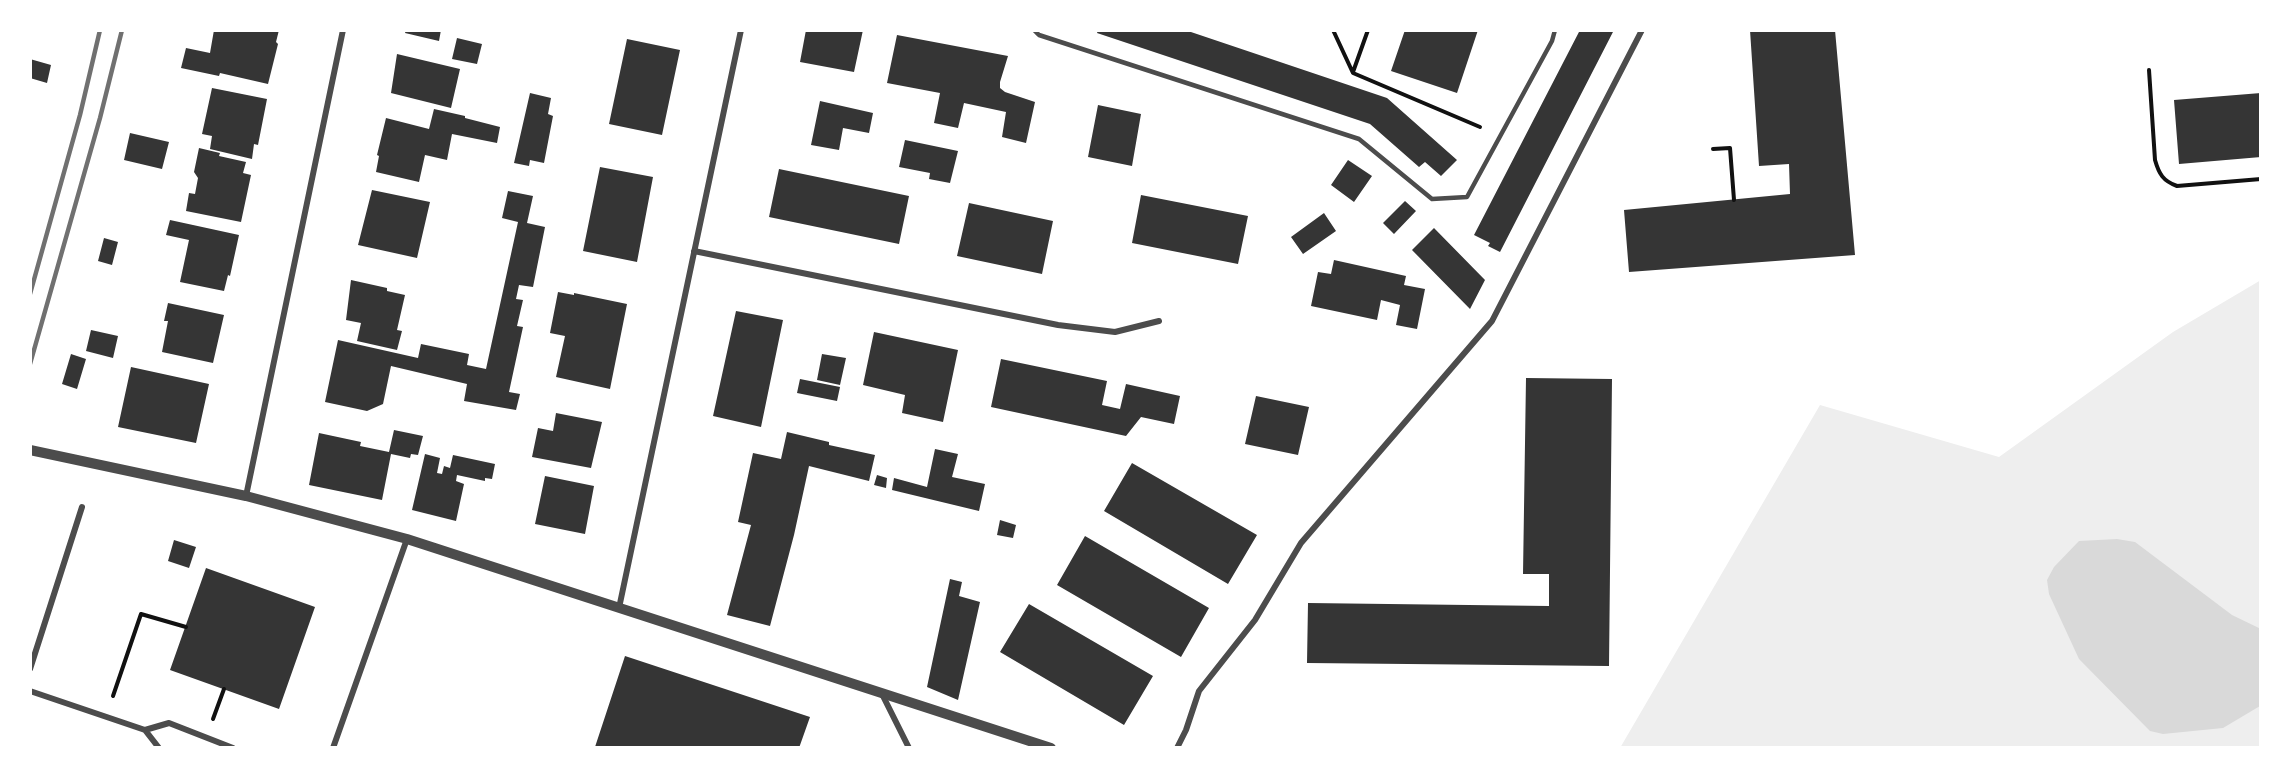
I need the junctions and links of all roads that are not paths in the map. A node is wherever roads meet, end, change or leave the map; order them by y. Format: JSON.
{"nodes":[{"id":1,"x":343,"y":30,"type":"edge"},
{"id":2,"x":741,"y":30,"type":"edge"},
{"id":3,"x":1034,"y":30,"type":"edge"},
{"id":4,"x":1555,"y":30,"type":"edge"},
{"id":5,"x":1642,"y":30,"type":"edge"},
{"id":6,"x":694,"y":251,"type":"junction"},
{"id":7,"x":1159,"y":321,"type":"dead end"},
{"id":8,"x":30,"y":450,"type":"edge"},
{"id":9,"x":246,"y":496,"type":"junction"},
{"id":10,"x":82,"y":507,"type":"dead end"},
{"id":11,"x":407,"y":539,"type":"junction"},
{"id":12,"x":619,"y":608,"type":"junction"},
{"id":13,"x":30,"y":669,"type":"edge"},
{"id":14,"x":30,"y":692,"type":"edge"},
{"id":15,"x":881,"y":692,"type":"junction"},
{"id":16,"x":144,"y":730,"type":"junction"},
{"id":17,"x":159,"y":748,"type":"edge"},
{"id":18,"x":233,"y":748,"type":"edge"},
{"id":19,"x":333,"y":748,"type":"edge"},
{"id":20,"x":909,"y":748,"type":"edge"},
{"id":21,"x":1051,"y":748,"type":"edge"},
{"id":22,"x":1177,"y":748,"type":"edge"}],
"edges":[{"from":1,"to":9,"type":"street"},
{"from":2,"to":6,"type":"street"},
{"from":3,"to":4,"type":"lane"},
{"from":5,"to":22,"type":"street"},
{"from":6,"to":7,"type":"street"},
{"from":6,"to":12,"type":"street"},
{"from":8,"to":9,"type":"street"},
{"from":9,"to":11,"type":"street"},
{"from":10,"to":13,"type":"street"},
{"from":11,"to":12,"type":"street"},
{"from":11,"to":19,"type":"street"},
{"from":12,"to":15,"type":"street"},
{"from":14,"to":16,"type":"street"},
{"from":15,"to":20,"type":"street"},
{"from":15,"to":21,"type":"street"},
{"from":16,"to":17,"type":"street"},
{"from":16,"to":18,"type":"street"}]}
